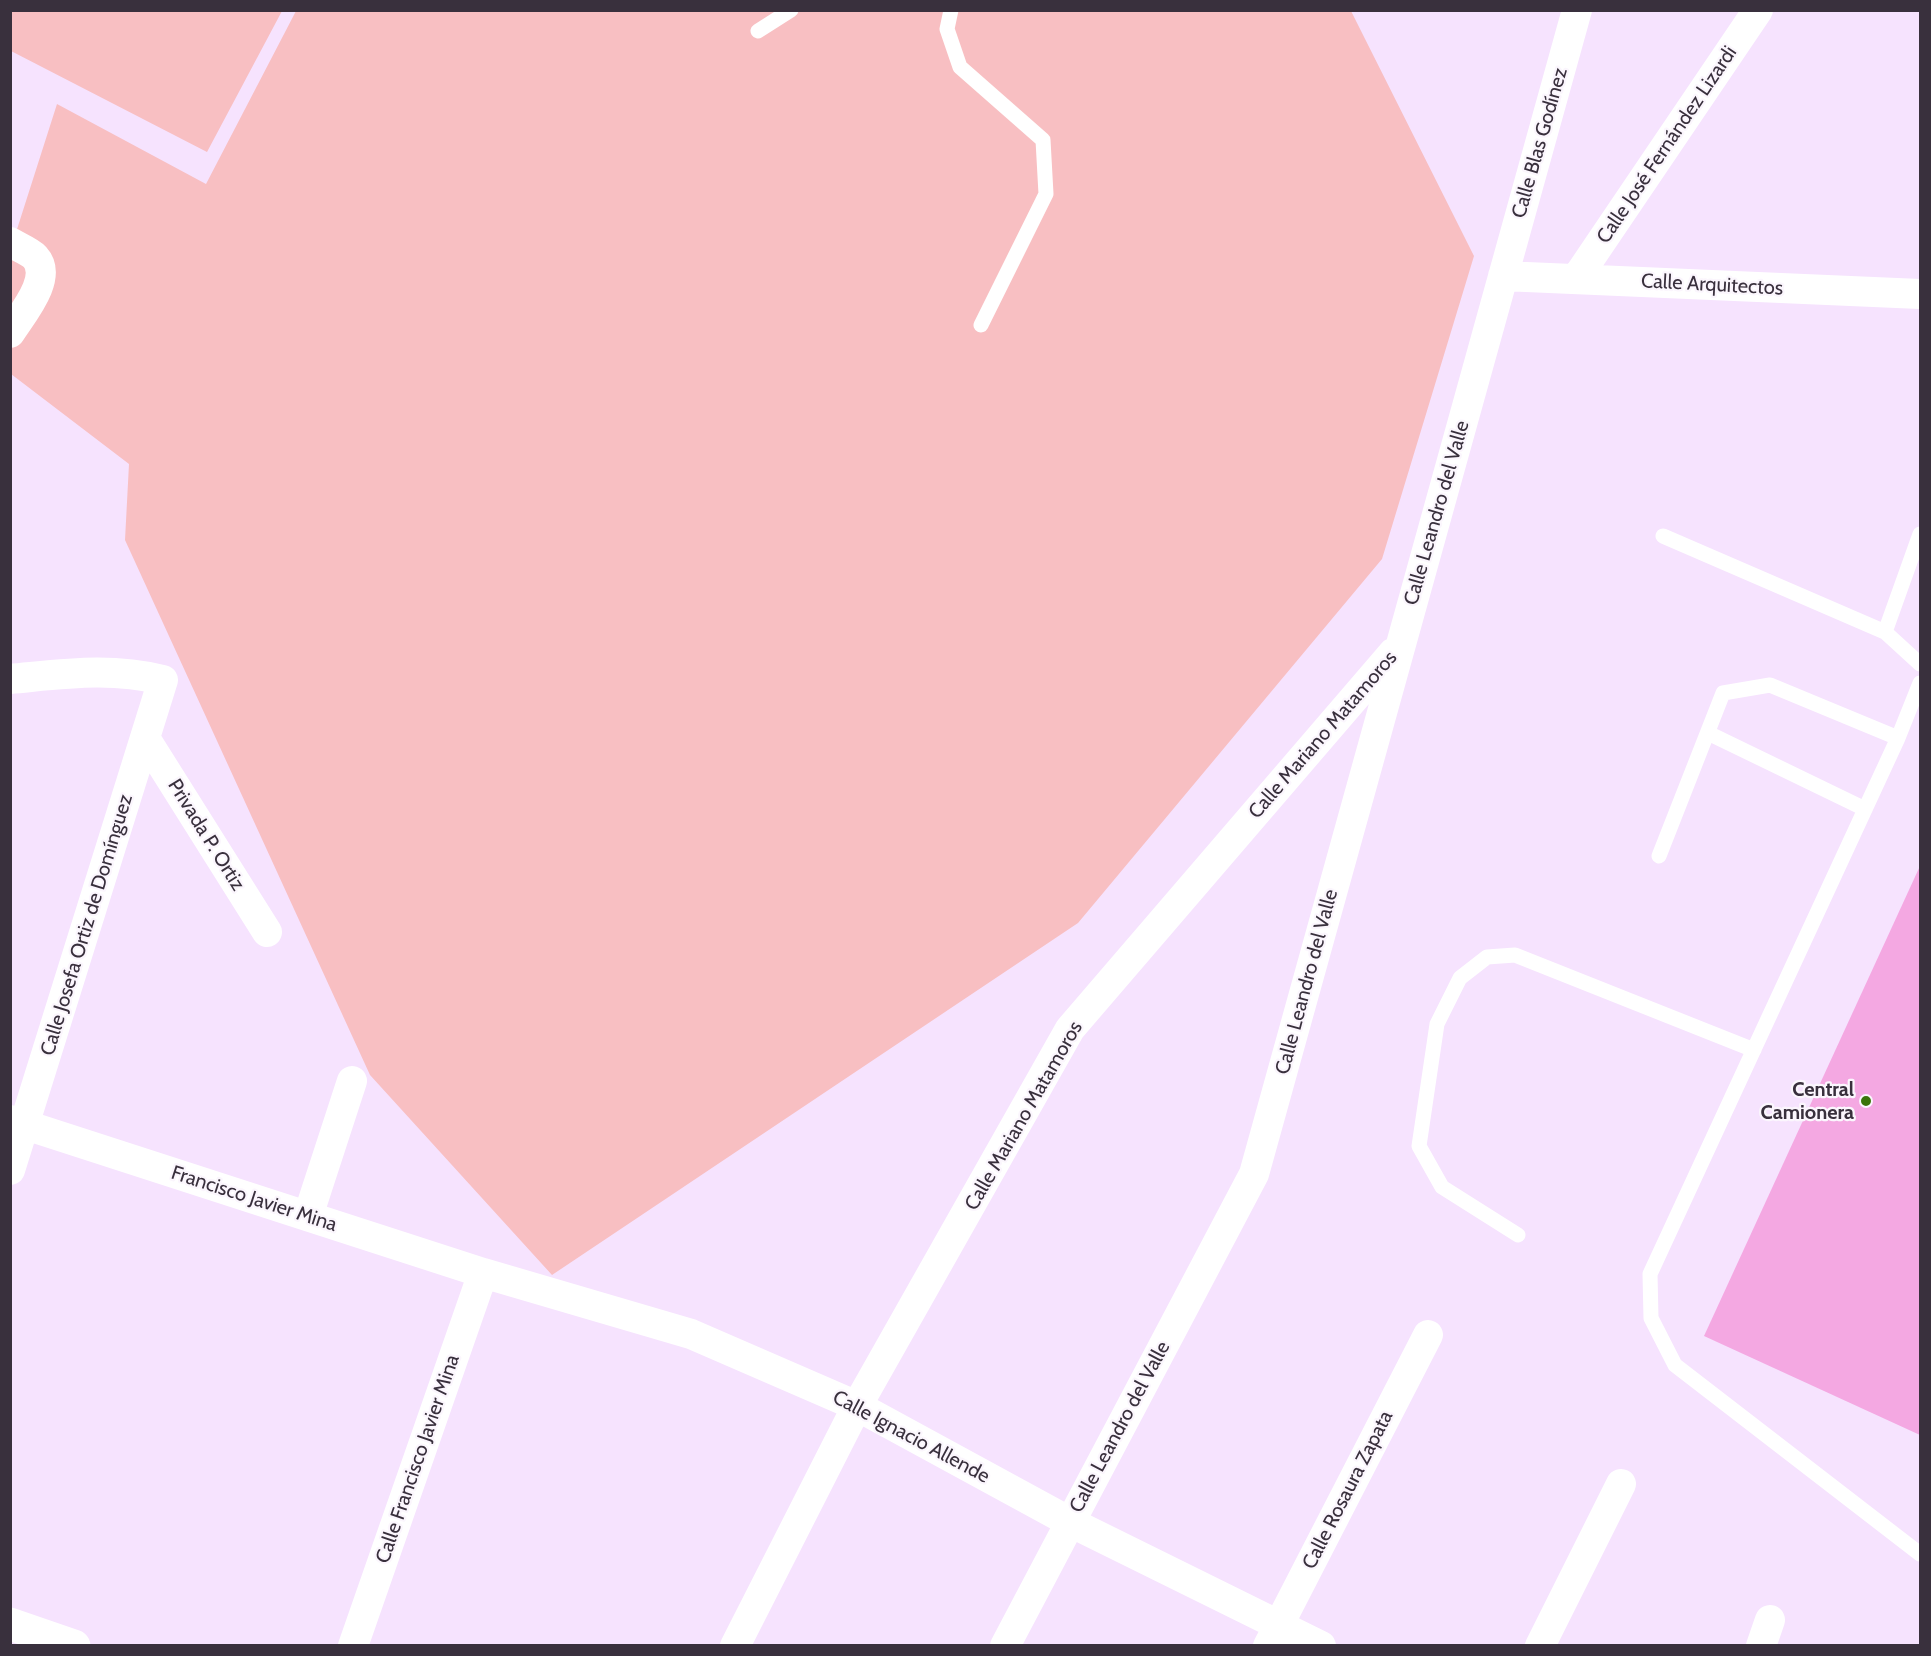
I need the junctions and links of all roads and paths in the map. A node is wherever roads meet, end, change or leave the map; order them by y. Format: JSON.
{"nodes":[{"id":1,"x":791,"y":10,"type":"edge"},
{"id":2,"x":951,"y":10,"type":"edge"},
{"id":3,"x":1578,"y":10,"type":"edge"},
{"id":4,"x":1758,"y":10,"type":"edge"},
{"id":5,"x":758,"y":31,"type":"dead end"},
{"id":6,"x":10,"y":242,"type":"edge"},
{"id":7,"x":1503,"y":276,"type":"junction"},
{"id":8,"x":1576,"y":279,"type":"junction"},
{"id":9,"x":1920,"y":294,"type":"edge"},
{"id":10,"x":981,"y":325,"type":"dead end"},
{"id":11,"x":10,"y":333,"type":"edge"},
{"id":12,"x":1920,"y":534,"type":"edge"},
{"id":13,"x":1663,"y":536,"type":"dead end"},
{"id":14,"x":1885,"y":632,"type":"junction"},
{"id":15,"x":1400,"y":646,"type":"junction"},
{"id":16,"x":1920,"y":664,"type":"edge"},
{"id":17,"x":10,"y":679,"type":"edge"},
{"id":18,"x":1920,"y":683,"type":"edge"},
{"id":19,"x":1708,"y":733,"type":"junction"},
{"id":20,"x":146,"y":738,"type":"junction"},
{"id":21,"x":1898,"y":738,"type":"junction"},
{"id":22,"x":1865,"y":809,"type":"junction"},
{"id":23,"x":1659,"y":856,"type":"dead end"},
{"id":24,"x":267,"y":932,"type":"dead end"},
{"id":25,"x":1754,"y":1050,"type":"junction"},
{"id":26,"x":352,"y":1081,"type":"dead end"},
{"id":27,"x":18,"y":1122,"type":"edge"},
{"id":28,"x":10,"y":1170,"type":"edge"},
{"id":29,"x":308,"y":1216,"type":"junction"},
{"id":30,"x":1518,"y":1235,"type":"dead end"},
{"id":31,"x":483,"y":1273,"type":"junction"},
{"id":32,"x":1428,"y":1335,"type":"dead end"},
{"id":33,"x":857,"y":1406,"type":"junction"},
{"id":34,"x":1621,"y":1484,"type":"dead end"},
{"id":35,"x":1070,"y":1522,"type":"junction"},
{"id":36,"x":1920,"y":1554,"type":"edge"},
{"id":37,"x":10,"y":1624,"type":"edge"},
{"id":38,"x":1273,"y":1635,"type":"edge"},
{"id":39,"x":74,"y":1646,"type":"edge"},
{"id":40,"x":353,"y":1646,"type":"edge"},
{"id":41,"x":735,"y":1646,"type":"edge"},
{"id":42,"x":1005,"y":1646,"type":"edge"},
{"id":43,"x":1321,"y":1646,"type":"edge"},
{"id":44,"x":1540,"y":1646,"type":"edge"}],
"edges":[{"from":1,"to":5,"type":"lane"},
{"from":2,"to":10,"type":"lane"},
{"from":3,"to":7,"type":"street","name":"Calle Blas Godínez"},
{"from":4,"to":8,"type":"street","name":"Calle José Fernández Lizardi"},
{"from":6,"to":11,"type":"street"},
{"from":7,"to":8,"type":"street","name":"Calle Arquitectos"},
{"from":7,"to":15,"type":"street","name":"Calle Leandro del Valle"},
{"from":8,"to":9,"type":"street","name":"Calle Arquitectos"},
{"from":12,"to":14,"type":"lane"},
{"from":13,"to":14,"type":"lane"},
{"from":14,"to":16,"type":"lane"},
{"from":15,"to":33,"type":"street","name":"Calle Mariano Matamoros"},
{"from":15,"to":35,"type":"street","name":"Calle Leandro del Valle"},
{"from":17,"to":20,"type":"street","name":"Calle Josefa Ortiz de Domínguez"},
{"from":18,"to":21,"type":"lane"},
{"from":19,"to":21,"type":"lane"},
{"from":19,"to":22,"type":"lane"},
{"from":19,"to":23,"type":"lane"},
{"from":20,"to":24,"type":"street","name":"Privada P. Ortiz"},
{"from":20,"to":27,"type":"street","name":"Calle Josefa Ortiz de Domínguez"},
{"from":21,"to":22,"type":"lane"},
{"from":22,"to":25,"type":"lane"},
{"from":25,"to":30,"type":"lane"},
{"from":25,"to":36,"type":"lane"},
{"from":26,"to":29,"type":"street"},
{"from":27,"to":28,"type":"street","name":"Calle Josefa Ortiz de Domínguez"},
{"from":27,"to":29,"type":"street","name":"Francisco Javier Mina"},
{"from":29,"to":31,"type":"street","name":"Francisco Javier Mina"},
{"from":31,"to":33,"type":"street","name":"Calle Ignacio Allende"},
{"from":31,"to":40,"type":"street","name":"Calle Francisco Javier Mina"},
{"from":32,"to":38,"type":"street","name":"Calle Rosaura Zapata"},
{"from":33,"to":35,"type":"street","name":"Calle Ignacio Allende"},
{"from":33,"to":41,"type":"street","name":"Calle Mariano Matamoros"},
{"from":34,"to":44,"type":"street"},
{"from":35,"to":38,"type":"street","name":"Calle Ignacio Allende"},
{"from":35,"to":42,"type":"street","name":"Calle Leandro del Valle"},
{"from":37,"to":39,"type":"street"},
{"from":38,"to":43,"type":"street","name":"Calle Ignacio Allende"}]}
